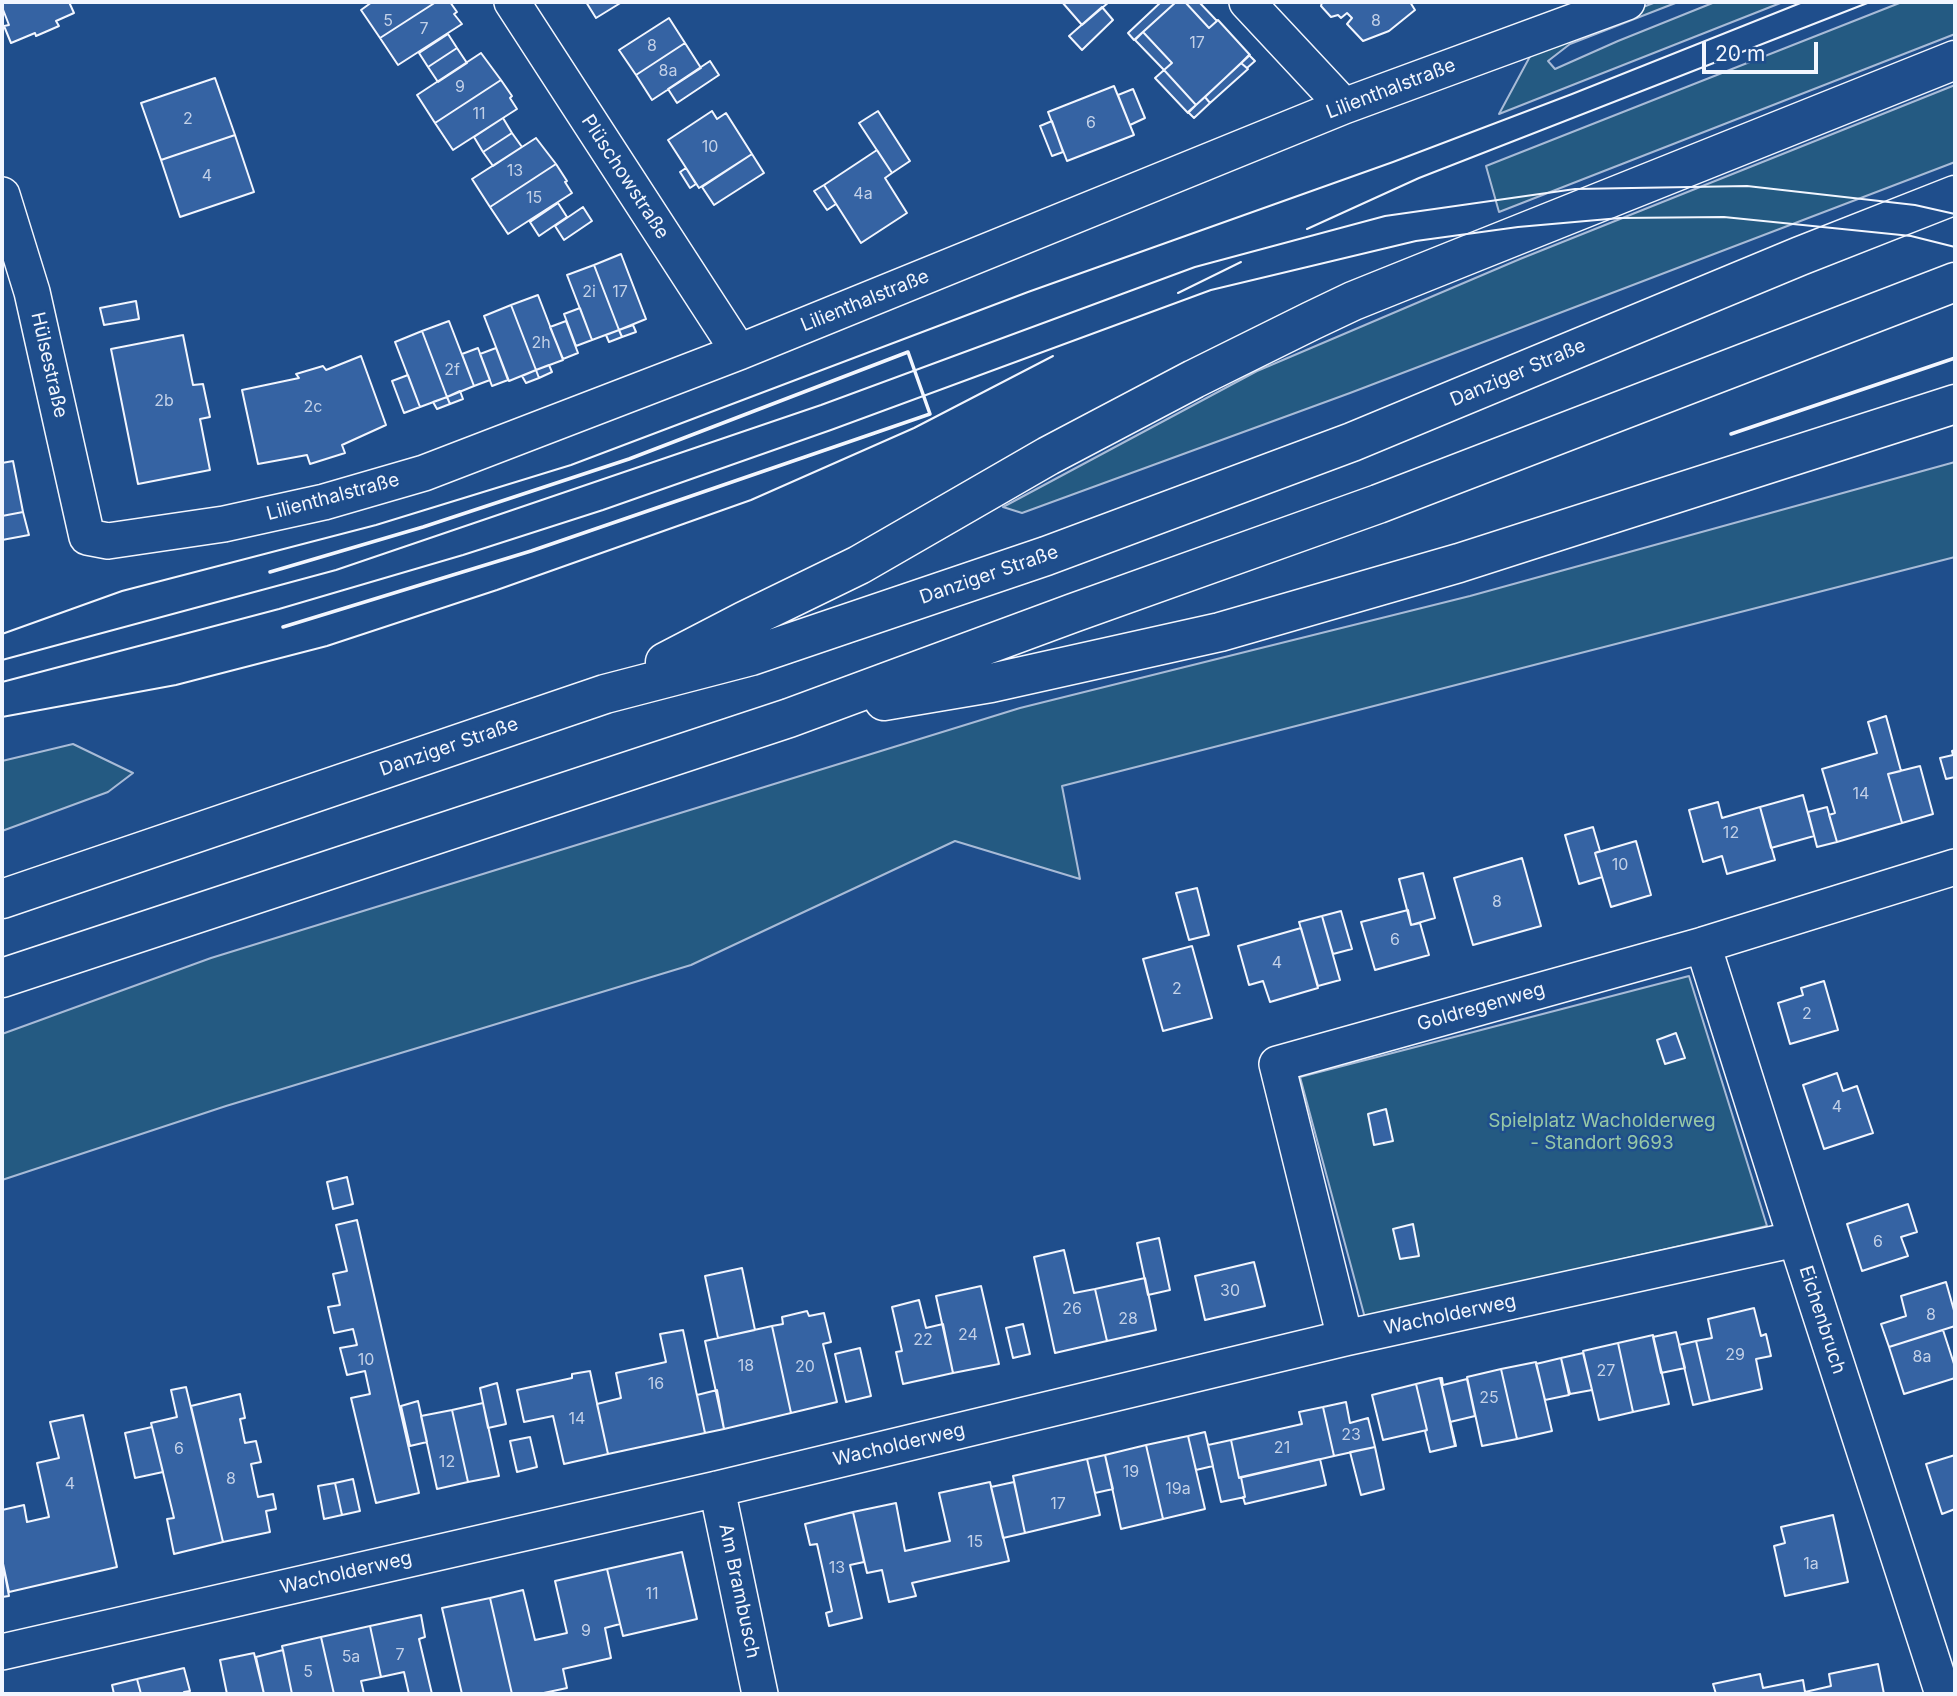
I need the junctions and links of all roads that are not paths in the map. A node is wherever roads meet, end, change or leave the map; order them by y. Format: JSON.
{"nodes":[{"id":1,"x":512,"y":2,"type":"edge"},
{"id":2,"x":1247,"y":2,"type":"edge"},
{"id":3,"x":1627,"y":2,"type":"edge"},
{"id":4,"x":1955,"y":60,"type":"edge"},
{"id":5,"x":1344,"y":106,"type":"junction"},
{"id":6,"x":2,"y":195,"type":"edge"},
{"id":7,"x":1955,"y":195,"type":"edge"},
{"id":8,"x":1955,"y":282,"type":"edge"},
{"id":9,"x":739,"y":352,"type":"junction"},
{"id":10,"x":1955,"y":404,"type":"edge"},
{"id":11,"x":87,"y":537,"type":"joint"},
{"id":12,"x":605,"y":694,"type":"junction"},
{"id":13,"x":789,"y":718,"type":"junction"},
{"id":14,"x":1955,"y":867,"type":"edge"},
{"id":15,"x":2,"y":899,"type":"edge"},
{"id":16,"x":1703,"y":945,"type":"junction"},
{"id":17,"x":2,"y":978,"type":"edge"},
{"id":18,"x":1796,"y":1239,"type":"junction"},
{"id":19,"x":1345,"y":1338,"type":"junction"},
{"id":20,"x":718,"y":1489,"type":"junction"},
{"id":21,"x":2,"y":1652,"type":"edge"},
{"id":22,"x":760,"y":1694,"type":"edge"},
{"id":23,"x":1943,"y":1694,"type":"edge"}],
"edges":[{"from":1,"to":9,"type":"street","name":"Plüschowstraße"},
{"from":2,"to":5,"type":"street"},
{"from":3,"to":5,"type":"street","name":"Lilienthalstraße"},
{"from":4,"to":12,"type":"highway"},
{"from":5,"to":9,"type":"street","name":"Lilienthalstraße"},
{"from":6,"to":11,"type":"street","name":"Hülsestraße"},
{"from":7,"to":12,"type":"highway","name":"Danziger Straße"},
{"from":8,"to":13,"type":"highway"},
{"from":9,"to":11,"type":"street","name":"Lilienthalstraße"},
{"from":10,"to":13,"type":"highway"},
{"from":12,"to":15,"type":"highway","name":"Danziger Straße"},
{"from":13,"to":17,"type":"highway"},
{"from":14,"to":16,"type":"street","name":"Goldregenweg"},
{"from":16,"to":18,"type":"street","name":"Eichenbruch"},
{"from":16,"to":19,"type":"street","name":"Goldregenweg"},
{"from":18,"to":19,"type":"street","name":"Wacholderweg"},
{"from":18,"to":23,"type":"street","name":"Eichenbruch"},
{"from":19,"to":20,"type":"street","name":"Wacholderweg"},
{"from":20,"to":21,"type":"street","name":"Wacholderweg"},
{"from":20,"to":22,"type":"street","name":"Am Brambusch"}]}
